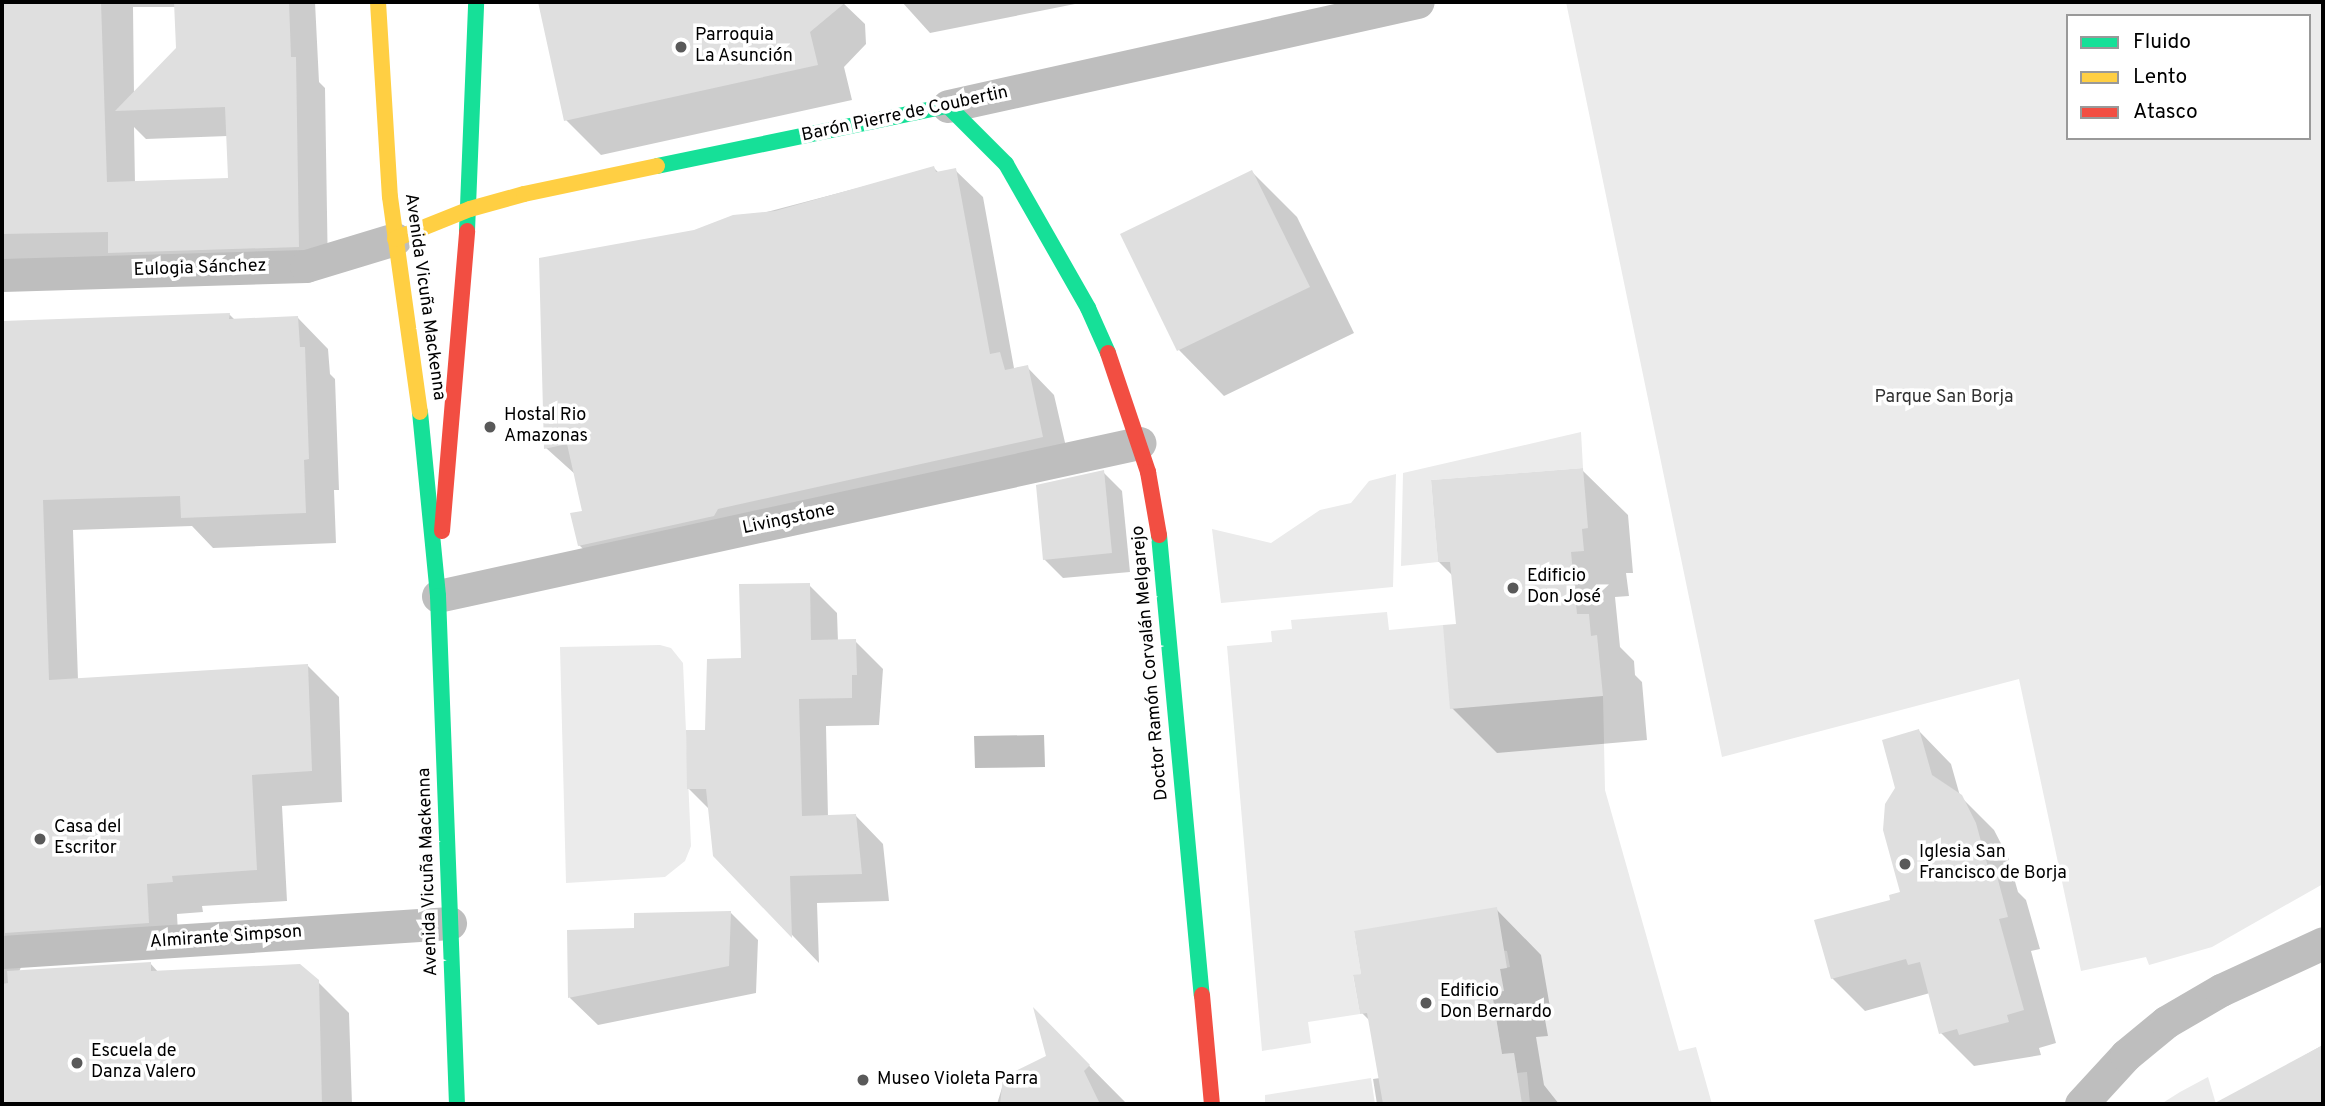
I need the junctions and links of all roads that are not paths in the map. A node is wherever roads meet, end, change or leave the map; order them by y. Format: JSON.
{"nodes":[{"id":1,"x":378,"y":2,"type":"edge"},
{"id":2,"x":476,"y":2,"type":"edge"},
{"id":3,"x":1418,"y":2,"type":"edge"},
{"id":4,"x":948,"y":106,"type":"junction"},
{"id":5,"x":470,"y":209,"type":"junction"},
{"id":6,"x":395,"y":239,"type":"junction"},
{"id":7,"x":2,"y":275,"type":"edge"},
{"id":8,"x":1139,"y":443,"type":"junction"},
{"id":9,"x":438,"y":596,"type":"junction"},
{"id":10,"x":450,"y":923,"type":"junction"},
{"id":11,"x":2323,"y":943,"type":"edge"},
{"id":12,"x":2,"y":952,"type":"edge"},
{"id":13,"x":457,"y":1104,"type":"edge"},
{"id":14,"x":1212,"y":1104,"type":"edge"},
{"id":15,"x":2081,"y":1104,"type":"edge"}],
"edges":[{"from":1,"to":6,"type":"main road","name":"Avenida Vicuña Mackenna"},
{"from":2,"to":5,"type":"main road","name":"Avenida Vicuña Mackenna"},
{"from":3,"to":4,"type":"street","name":"Barón Pierre de Coubertin"},
{"from":4,"to":5,"type":"main road","name":"Barón Pierre de Coubertin"},
{"from":4,"to":8,"type":"main road","name":"Doctor Ramón Corvalán Melgarejo"},
{"from":5,"to":6,"type":"main road","name":"Barón Pierre de Coubertin"},
{"from":5,"to":9,"type":"main road","name":"Avenida Vicuña Mackenna"},
{"from":6,"to":7,"type":"street","name":"Eulogia Sánchez"},
{"from":6,"to":9,"type":"main road","name":"Avenida Vicuña Mackenna"},
{"from":8,"to":9,"type":"street","name":"Livingstone"},
{"from":8,"to":14,"type":"main road","name":"Doctor Ramón Corvalán Melgarejo"},
{"from":9,"to":10,"type":"main road","name":"Avenida Vicuña Mackenna"},
{"from":10,"to":12,"type":"street","name":"Almirante Simpson"},
{"from":10,"to":13,"type":"main road","name":"Avenida Vicuña Mackenna"},
{"from":11,"to":15,"type":"street"}]}
